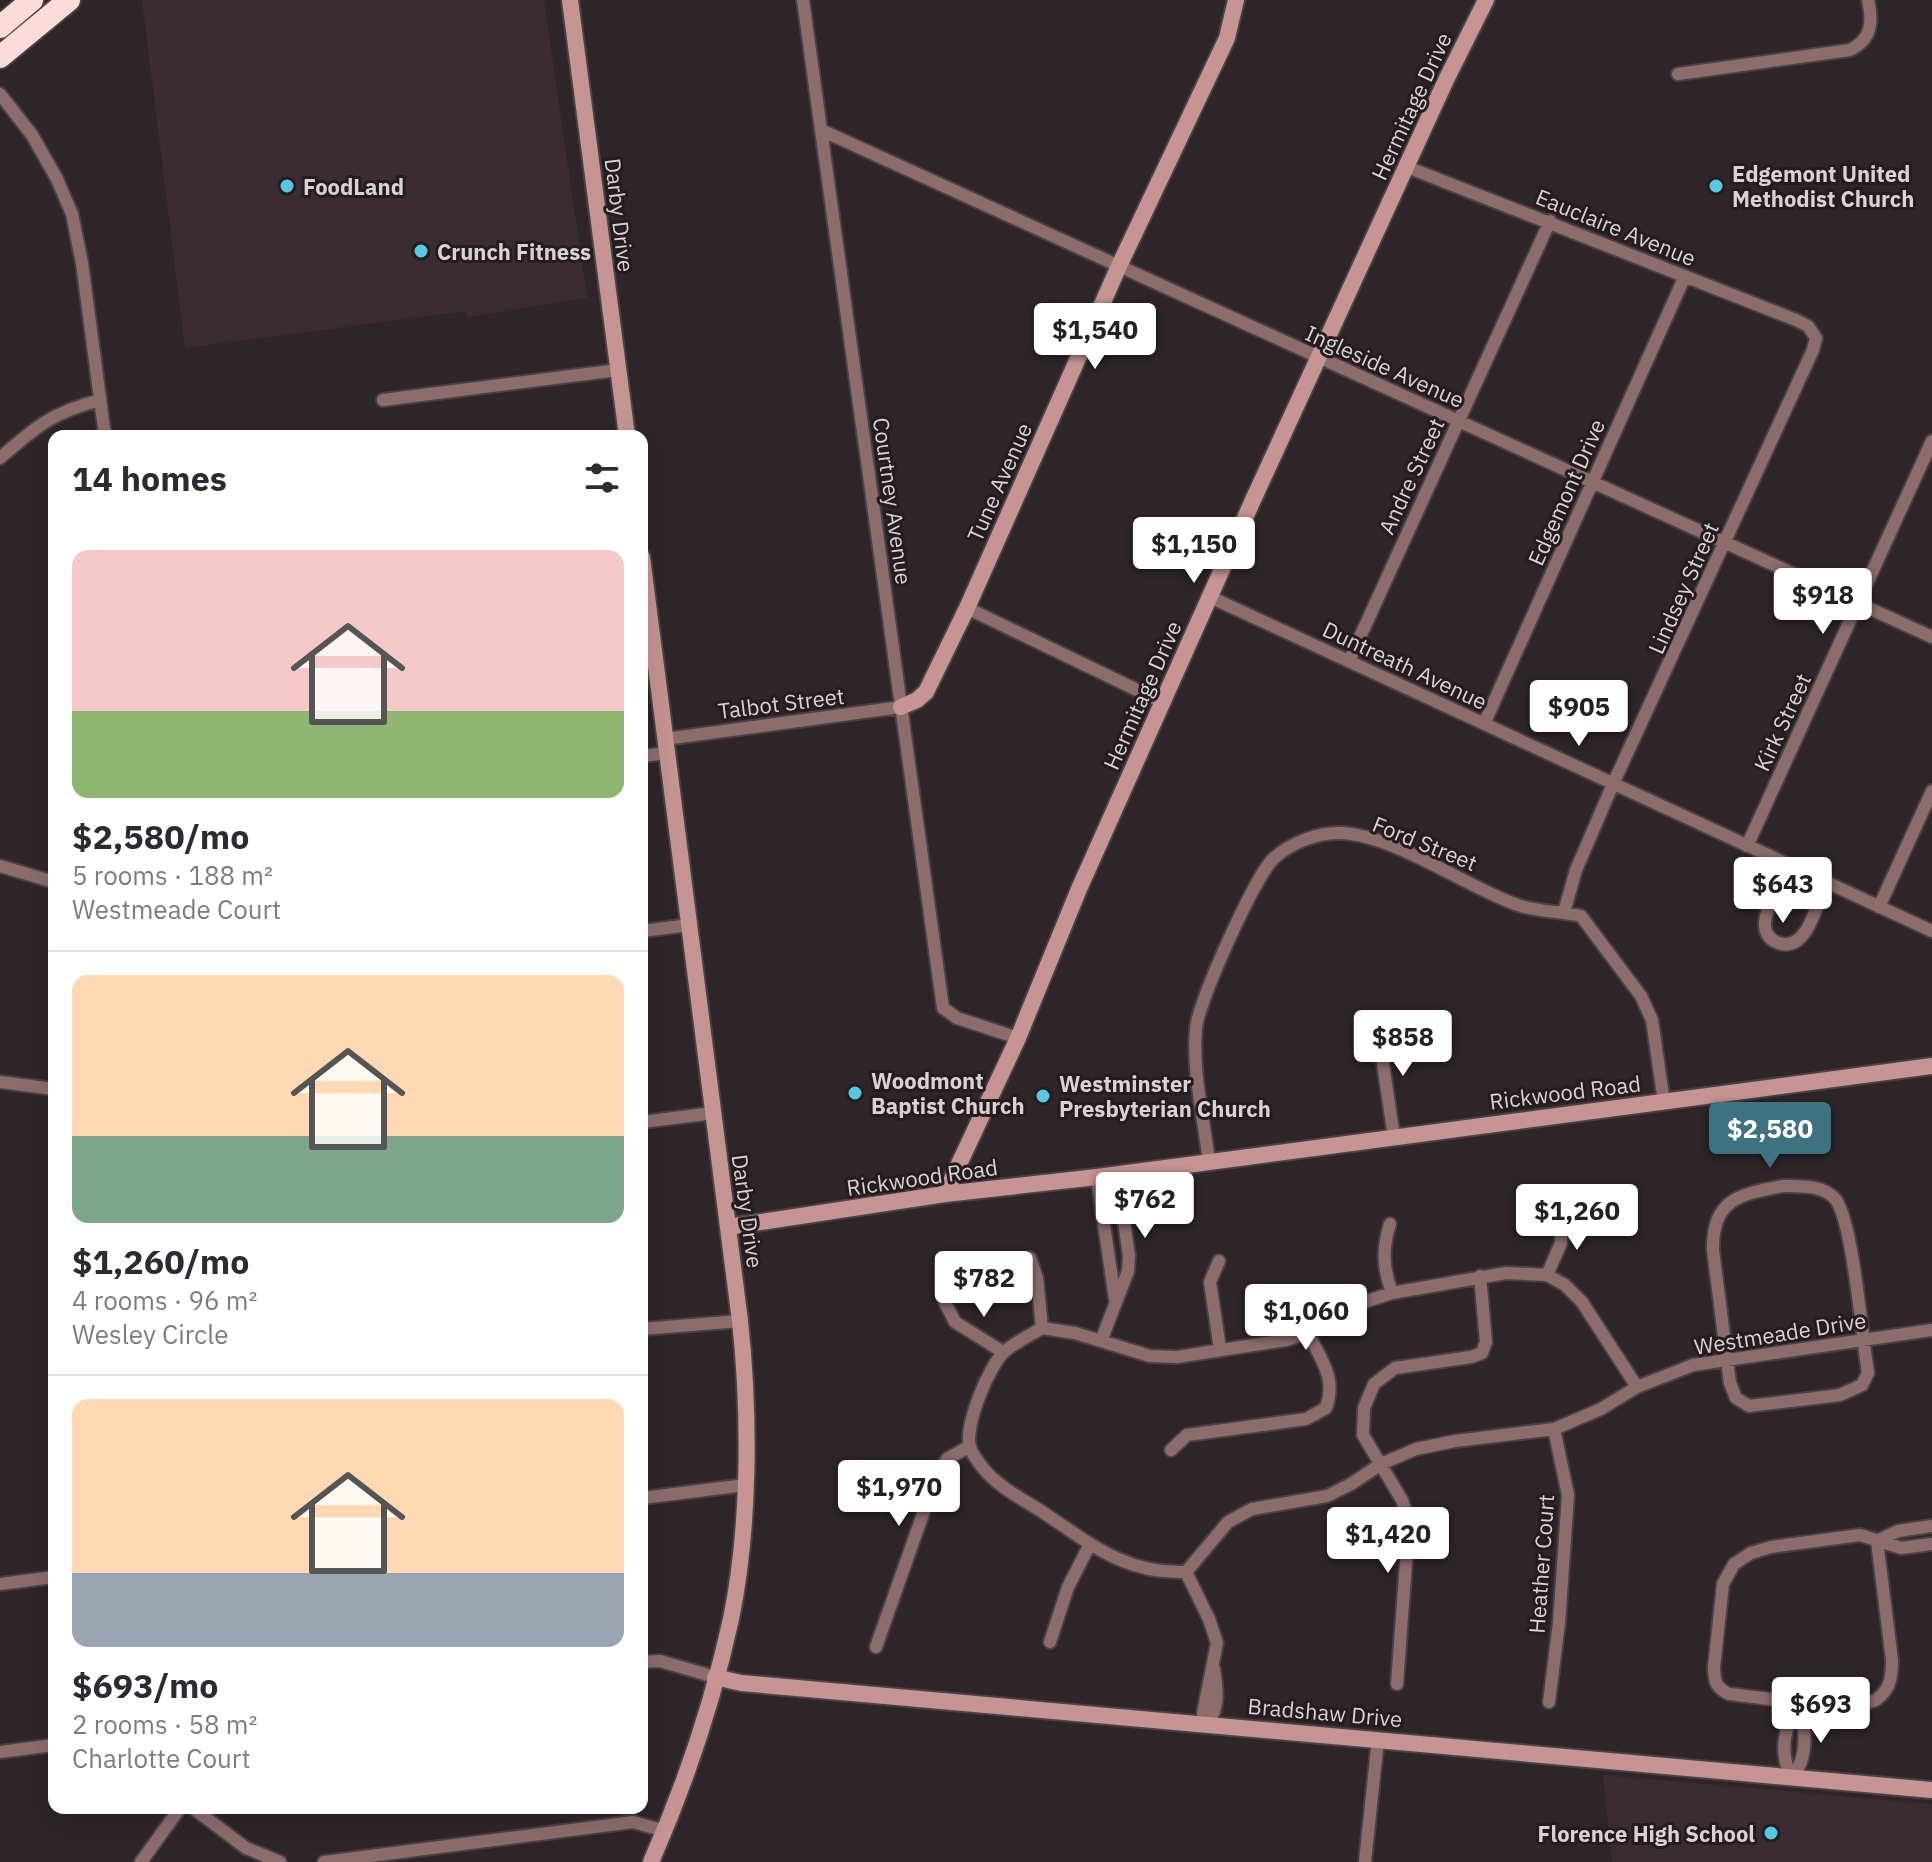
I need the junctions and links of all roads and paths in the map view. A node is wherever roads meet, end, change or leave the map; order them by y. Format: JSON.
{"nodes":[{"id":1,"x":32,"y":0,"type":"edge"},
{"id":2,"x":69,"y":0,"type":"edge"},
{"id":3,"x":570,"y":0,"type":"edge"},
{"id":4,"x":803,"y":0,"type":"edge"},
{"id":5,"x":1236,"y":0,"type":"edge"},
{"id":6,"x":1486,"y":0,"type":"edge"},
{"id":7,"x":1868,"y":0,"type":"edge"},
{"id":8,"x":0,"y":27,"type":"edge"},
{"id":9,"x":0,"y":57,"type":"edge"},
{"id":10,"x":1678,"y":74,"type":"dead end"},
{"id":11,"x":0,"y":94,"type":"edge"},
{"id":12,"x":821,"y":130,"type":"junction"},
{"id":13,"x":1407,"y":167,"type":"junction"},
{"id":14,"x":1550,"y":221,"type":"junction"},
{"id":15,"x":1119,"y":266,"type":"junction"},
{"id":16,"x":1685,"y":276,"type":"junction"},
{"id":17,"x":1808,"y":326,"type":"joint"},
{"id":18,"x":1318,"y":357,"type":"junction"},
{"id":19,"x":618,"y":370,"type":"junction"},
{"id":20,"x":100,"y":400,"type":"junction"},
{"id":21,"x":383,"y":400,"type":"dead end"},
{"id":22,"x":1458,"y":421,"type":"junction"},
{"id":23,"x":104,"y":430,"type":"edge"},
{"id":24,"x":626,"y":430,"type":"edge"},
{"id":25,"x":1932,"y":441,"type":"edge"},
{"id":26,"x":0,"y":458,"type":"edge"},
{"id":27,"x":1592,"y":482,"type":"junction"},
{"id":28,"x":1725,"y":543,"type":"junction"},
{"id":29,"x":1210,"y":597,"type":"junction"},
{"id":30,"x":1858,"y":603,"type":"junction"},
{"id":31,"x":967,"y":608,"type":"junction"},
{"id":32,"x":648,"y":611,"type":"edge"},
{"id":33,"x":1932,"y":637,"type":"edge"},
{"id":34,"x":1349,"y":661,"type":"junction"},
{"id":35,"x":1162,"y":702,"type":"junction"},
{"id":36,"x":901,"y":707,"type":"junction"},
{"id":37,"x":1484,"y":724,"type":"junction"},
{"id":38,"x":666,"y":746,"type":"junction"},
{"id":39,"x":648,"y":754,"type":"edge"},
{"id":40,"x":1613,"y":784,"type":"junction"},
{"id":41,"x":1932,"y":791,"type":"edge"},
{"id":42,"x":1747,"y":846,"type":"junction"},
{"id":43,"x":1789,"y":865,"type":"junction"},
{"id":44,"x":0,"y":866,"type":"edge"},
{"id":45,"x":48,"y":880,"type":"edge"},
{"id":46,"x":1825,"y":882,"type":"junction"},
{"id":47,"x":1879,"y":907,"type":"junction"},
{"id":48,"x":1564,"y":912,"type":"junction"},
{"id":49,"x":689,"y":925,"type":"junction"},
{"id":50,"x":648,"y":930,"type":"edge"},
{"id":51,"x":1932,"y":931,"type":"edge"},
{"id":52,"x":1377,"y":1024,"type":"dead end"},
{"id":53,"x":1018,"y":1038,"type":"junction"},
{"id":54,"x":1932,"y":1066,"type":"edge"},
{"id":55,"x":0,"y":1082,"type":"edge"},
{"id":56,"x":48,"y":1088,"type":"edge"},
{"id":57,"x":1664,"y":1102,"type":"junction"},
{"id":58,"x":713,"y":1113,"type":"junction"},
{"id":59,"x":648,"y":1121,"type":"edge"},
{"id":60,"x":1394,"y":1137,"type":"junction"},
{"id":61,"x":1209,"y":1162,"type":"junction"},
{"id":62,"x":1117,"y":1174,"type":"junction"},
{"id":63,"x":1097,"y":1177,"type":"junction"},
{"id":64,"x":945,"y":1194,"type":"junction"},
{"id":65,"x":1561,"y":1221,"type":"dead end"},
{"id":66,"x":1390,"y":1224,"type":"dead end"},
{"id":67,"x":728,"y":1227,"type":"junction"},
{"id":68,"x":1030,"y":1258,"type":"dead end"},
{"id":69,"x":1219,"y":1261,"type":"dead end"},
{"id":70,"x":1547,"y":1275,"type":"junction"},
{"id":71,"x":1480,"y":1276,"type":"junction"},
{"id":72,"x":1392,"y":1293,"type":"junction"},
{"id":73,"x":1115,"y":1299,"type":"junction"},
{"id":74,"x":945,"y":1303,"type":"dead end"},
{"id":75,"x":740,"y":1321,"type":"junction"},
{"id":76,"x":1042,"y":1328,"type":"junction"},
{"id":77,"x":648,"y":1329,"type":"edge"},
{"id":78,"x":1932,"y":1330,"type":"edge"},
{"id":79,"x":1308,"y":1333,"type":"junction"},
{"id":80,"x":1863,"y":1340,"type":"junction"},
{"id":81,"x":1101,"y":1341,"type":"junction"},
{"id":82,"x":1220,"y":1349,"type":"junction"},
{"id":83,"x":1003,"y":1352,"type":"junction"},
{"id":84,"x":1726,"y":1361,"type":"junction"},
{"id":85,"x":1637,"y":1387,"type":"junction"},
{"id":86,"x":1554,"y":1429,"type":"junction"},
{"id":87,"x":970,"y":1446,"type":"junction"},
{"id":88,"x":1171,"y":1450,"type":"dead end"},
{"id":89,"x":1381,"y":1464,"type":"junction"},
{"id":90,"x":745,"y":1485,"type":"junction"},
{"id":91,"x":648,"y":1497,"type":"edge"},
{"id":92,"x":1932,"y":1526,"type":"edge"},
{"id":93,"x":1877,"y":1541,"type":"junction"},
{"id":94,"x":1932,"y":1544,"type":"edge"},
{"id":95,"x":1089,"y":1546,"type":"junction"},
{"id":96,"x":1186,"y":1572,"type":"junction"},
{"id":97,"x":48,"y":1578,"type":"edge"},
{"id":98,"x":0,"y":1584,"type":"edge"},
{"id":99,"x":1050,"y":1642,"type":"dead end"},
{"id":100,"x":876,"y":1647,"type":"dead end"},
{"id":101,"x":648,"y":1662,"type":"edge"},
{"id":102,"x":715,"y":1677,"type":"junction"},
{"id":103,"x":1397,"y":1684,"type":"dead end"},
{"id":104,"x":1799,"y":1701,"type":"junction"},
{"id":105,"x":1549,"y":1702,"type":"dead end"},
{"id":106,"x":1208,"y":1723,"type":"junction"},
{"id":107,"x":1378,"y":1739,"type":"junction"},
{"id":108,"x":48,"y":1746,"type":"edge"},
{"id":109,"x":0,"y":1752,"type":"edge"},
{"id":110,"x":1792,"y":1777,"type":"junction"},
{"id":111,"x":1932,"y":1790,"type":"edge"},
{"id":112,"x":176,"y":1814,"type":"edge"},
{"id":113,"x":201,"y":1814,"type":"edge"},
{"id":114,"x":665,"y":1831,"type":"junction"},
{"id":115,"x":141,"y":1862,"type":"edge"},
{"id":116,"x":280,"y":1862,"type":"edge"},
{"id":117,"x":324,"y":1862,"type":"edge"},
{"id":118,"x":651,"y":1862,"type":"edge"},
{"id":119,"x":1365,"y":1862,"type":"edge"}],
"edges":[{"from":1,"to":8,"type":"highway"},
{"from":2,"to":9,"type":"highway"},
{"from":3,"to":19,"type":"street","name":"Darby Drive"},
{"from":4,"to":12,"type":"street","name":"Courtney Avenue"},
{"from":5,"to":15,"type":"street","name":"Tune Avenue"},
{"from":6,"to":13,"type":"street","name":"Hermitage Drive"},
{"from":7,"to":10,"type":"street"},
{"from":11,"to":20,"type":"street"},
{"from":12,"to":15,"type":"street","name":"Ingleside Avenue"},
{"from":12,"to":36,"type":"street","name":"Courtney Avenue"},
{"from":13,"to":14,"type":"street","name":"Eauclaire Avenue"},
{"from":13,"to":18,"type":"street","name":"Hermitage Drive"},
{"from":14,"to":16,"type":"street","name":"Eauclaire Avenue"},
{"from":14,"to":22,"type":"street","name":"Andre Street"},
{"from":15,"to":18,"type":"street","name":"Ingleside Avenue"},
{"from":15,"to":31,"type":"street","name":"Tune Avenue"},
{"from":16,"to":17,"type":"street","name":"Eauclaire Avenue"},
{"from":16,"to":27,"type":"street","name":"Edgemont Drive"},
{"from":17,"to":28,"type":"street","name":"Lindsey Street"},
{"from":18,"to":22,"type":"street","name":"Ingleside Avenue"},
{"from":18,"to":29,"type":"street","name":"Hermitage Drive"},
{"from":19,"to":21,"type":"street"},
{"from":19,"to":24,"type":"street","name":"Darby Drive"},
{"from":20,"to":23,"type":"street"},
{"from":20,"to":26,"type":"street"},
{"from":22,"to":27,"type":"street","name":"Ingleside Avenue"},
{"from":22,"to":34,"type":"street","name":"Andre Street"},
{"from":25,"to":30,"type":"street","name":"Kirk Street"},
{"from":27,"to":28,"type":"street","name":"Ingleside Avenue"},
{"from":27,"to":37,"type":"street","name":"Edgemont Drive"},
{"from":28,"to":30,"type":"street","name":"Ingleside Avenue"},
{"from":28,"to":40,"type":"street","name":"Lindsey Street"},
{"from":29,"to":34,"type":"street","name":"Duntreath Avenue"},
{"from":29,"to":35,"type":"street","name":"Hermitage Drive"},
{"from":30,"to":33,"type":"street","name":"Ingleside Avenue"},
{"from":30,"to":42,"type":"street","name":"Kirk Street"},
{"from":31,"to":35,"type":"street"},
{"from":31,"to":36,"type":"street","name":"Tune Avenue"},
{"from":32,"to":38,"type":"street","name":"Darby Drive"},
{"from":34,"to":37,"type":"street","name":"Duntreath Avenue"},
{"from":35,"to":53,"type":"street","name":"Hermitage Drive"},
{"from":36,"to":38,"type":"street","name":"Talbot Street"},
{"from":36,"to":53,"type":"street","name":"Courtney Avenue"},
{"from":37,"to":40,"type":"street","name":"Duntreath Avenue"},
{"from":38,"to":39,"type":"street","name":"Talbot Street"},
{"from":38,"to":49,"type":"street","name":"Darby Drive"},
{"from":40,"to":42,"type":"street","name":"Duntreath Avenue"},
{"from":40,"to":48,"type":"street","name":"Lindsey Street"},
{"from":41,"to":47,"type":"street"},
{"from":42,"to":43,"type":"street","name":"Duntreath Avenue"},
{"from":43,"to":46,"type":"street","name":"Duntreath Avenue"},
{"from":43,"to":46,"type":"street"},
{"from":44,"to":45,"type":"street"},
{"from":46,"to":47,"type":"street","name":"Duntreath Avenue"},
{"from":47,"to":51,"type":"street","name":"Duntreath Avenue"},
{"from":48,"to":57,"type":"street","name":"Ford Street"},
{"from":48,"to":61,"type":"street","name":"Ford Street"},
{"from":49,"to":50,"type":"street"},
{"from":49,"to":58,"type":"street","name":"Darby Drive"},
{"from":52,"to":60,"type":"street"},
{"from":53,"to":64,"type":"street","name":"Hermitage Drive"},
{"from":54,"to":57,"type":"street","name":"Rickwood Road"},
{"from":55,"to":56,"type":"street"},
{"from":57,"to":60,"type":"street","name":"Rickwood Road"},
{"from":58,"to":59,"type":"street"},
{"from":58,"to":67,"type":"street","name":"Darby Drive"},
{"from":60,"to":61,"type":"street","name":"Rickwood Road"},
{"from":61,"to":62,"type":"street","name":"Rickwood Road"},
{"from":62,"to":63,"type":"street","name":"Rickwood Road"},
{"from":62,"to":73,"type":"street"},
{"from":63,"to":64,"type":"street","name":"Rickwood Road"},
{"from":63,"to":73,"type":"street"},
{"from":64,"to":67,"type":"street","name":"Rickwood Road"},
{"from":65,"to":70,"type":"street"},
{"from":66,"to":72,"type":"street"},
{"from":67,"to":75,"type":"street","name":"Darby Drive"},
{"from":68,"to":76,"type":"street"},
{"from":69,"to":82,"type":"street"},
{"from":70,"to":71,"type":"street"},
{"from":70,"to":85,"type":"street"},
{"from":71,"to":72,"type":"street"},
{"from":71,"to":89,"type":"street"},
{"from":72,"to":79,"type":"street"},
{"from":73,"to":81,"type":"street"},
{"from":74,"to":83,"type":"street"},
{"from":75,"to":77,"type":"street"},
{"from":75,"to":90,"type":"street","name":"Darby Drive"},
{"from":76,"to":81,"type":"street"},
{"from":76,"to":83,"type":"street"},
{"from":78,"to":80,"type":"street","name":"Westmeade Drive"},
{"from":79,"to":82,"type":"street"},
{"from":79,"to":88,"type":"street"},
{"from":80,"to":84,"type":"street","name":"Westmeade Drive"},
{"from":80,"to":84,"type":"street"},
{"from":80,"to":84,"type":"street"},
{"from":81,"to":82,"type":"street"},
{"from":83,"to":87,"type":"street"},
{"from":84,"to":85,"type":"street","name":"Westmeade Drive"},
{"from":85,"to":86,"type":"street","name":"Westmeade Drive"},
{"from":86,"to":89,"type":"street","name":"Westmeade Drive"},
{"from":86,"to":105,"type":"street","name":"Heather Court"},
{"from":87,"to":95,"type":"street"},
{"from":87,"to":100,"type":"street"},
{"from":89,"to":96,"type":"street","name":"Westmeade Drive"},
{"from":89,"to":103,"type":"street"},
{"from":90,"to":91,"type":"street"},
{"from":90,"to":102,"type":"street","name":"Darby Drive"},
{"from":92,"to":93,"type":"street"},
{"from":93,"to":94,"type":"street"},
{"from":93,"to":104,"type":"street"},
{"from":93,"to":104,"type":"street"},
{"from":95,"to":96,"type":"street"},
{"from":95,"to":99,"type":"street"},
{"from":96,"to":106,"type":"street"},
{"from":97,"to":98,"type":"street"},
{"from":101,"to":102,"type":"street"},
{"from":102,"to":106,"type":"street","name":"Bradshaw Drive"},
{"from":102,"to":114,"type":"street","name":"Darby Drive"},
{"from":104,"to":110,"type":"street"},
{"from":104,"to":110,"type":"street"},
{"from":106,"to":107,"type":"street","name":"Bradshaw Drive"},
{"from":107,"to":110,"type":"street","name":"Bradshaw Drive"},
{"from":107,"to":119,"type":"street"},
{"from":108,"to":109,"type":"street"},
{"from":110,"to":111,"type":"street","name":"Bradshaw Drive"},
{"from":112,"to":115,"type":"street"},
{"from":113,"to":116,"type":"street"},
{"from":114,"to":117,"type":"street"},
{"from":114,"to":118,"type":"street","name":"Darby Drive"}]}
